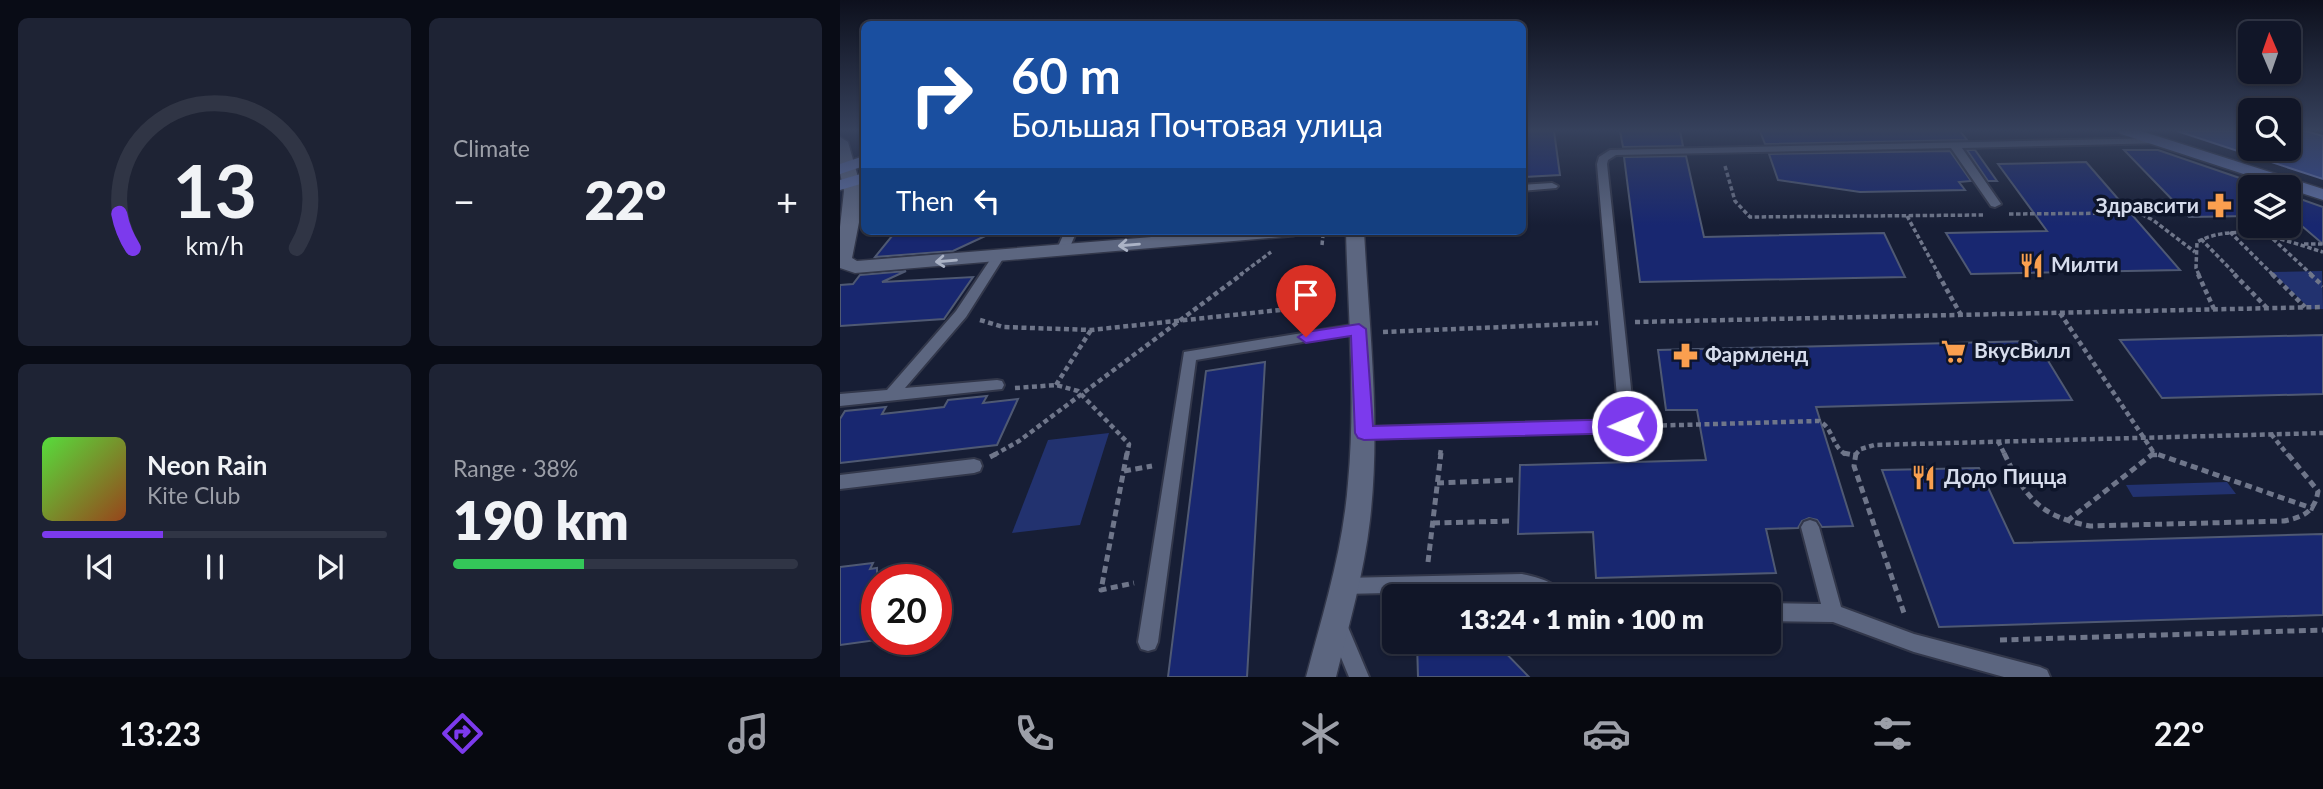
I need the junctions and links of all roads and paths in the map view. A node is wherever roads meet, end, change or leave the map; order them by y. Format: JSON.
{"nodes":[{"id":1,"x":1604,"y":163,"type":"edge"},
{"id":2,"x":1724,"y":163,"type":"edge"},
{"id":3,"x":1965,"y":163,"type":"edge"},
{"id":4,"x":2224,"y":163,"type":"edge"},
{"id":5,"x":861,"y":164,"type":"edge"},
{"id":6,"x":848,"y":176,"type":"edge"},
{"id":7,"x":1552,"y":186,"type":"dead end"},
{"id":8,"x":1526,"y":188,"type":"edge"},
{"id":9,"x":2323,"y":195,"type":"edge"},
{"id":10,"x":859,"y":206,"type":"edge"},
{"id":11,"x":1995,"y":211,"type":"junction"},
{"id":12,"x":1907,"y":216,"type":"junction"},
{"id":13,"x":2230,"y":232,"type":"junction"},
{"id":14,"x":1069,"y":235,"type":"edge"},
{"id":15,"x":1195,"y":235,"type":"edge"},
{"id":16,"x":1322,"y":235,"type":"dead end"},
{"id":17,"x":1354,"y":235,"type":"edge"},
{"id":18,"x":2201,"y":239,"type":"junction"},
{"id":19,"x":2273,"y":239,"type":"junction"},
{"id":20,"x":2296,"y":244,"type":"junction"},
{"id":21,"x":2323,"y":244,"type":"edge"},
{"id":22,"x":1322,"y":245,"type":"dead end"},
{"id":23,"x":1275,"y":249,"type":"dead end"},
{"id":24,"x":1062,"y":251,"type":"junction"},
{"id":25,"x":2195,"y":252,"type":"junction"},
{"id":26,"x":2322,"y":252,"type":"edge"},
{"id":27,"x":998,"y":257,"type":"junction"},
{"id":28,"x":2323,"y":286,"type":"edge"},
{"id":29,"x":1327,"y":305,"type":"dead end"},
{"id":30,"x":2305,"y":307,"type":"junction"},
{"id":31,"x":2323,"y":307,"type":"edge"},
{"id":32,"x":2267,"y":308,"type":"junction"},
{"id":33,"x":2214,"y":309,"type":"junction"},
{"id":34,"x":2060,"y":313,"type":"junction"},
{"id":35,"x":961,"y":314,"type":"junction"},
{"id":36,"x":1961,"y":315,"type":"junction"},
{"id":37,"x":1179,"y":320,"type":"junction"},
{"id":38,"x":1617,"y":323,"type":"junction"},
{"id":39,"x":1091,"y":330,"type":"junction"},
{"id":40,"x":1359,"y":331,"type":"junction"},
{"id":41,"x":997,"y":385,"type":"dead end"},
{"id":42,"x":1056,"y":385,"type":"junction"},
{"id":43,"x":1013,"y":388,"type":"dead end"},
{"id":44,"x":1081,"y":394,"type":"junction"},
{"id":45,"x":891,"y":395,"type":"junction"},
{"id":46,"x":840,"y":400,"type":"edge"},
{"id":47,"x":1627,"y":426,"type":"junction"},
{"id":48,"x":1443,"y":431,"type":"junction"},
{"id":49,"x":1364,"y":433,"type":"junction"},
{"id":50,"x":2323,"y":433,"type":"edge"},
{"id":51,"x":2271,"y":434,"type":"junction"},
{"id":52,"x":2143,"y":438,"type":"junction"},
{"id":53,"x":1998,"y":441,"type":"junction"},
{"id":54,"x":2154,"y":453,"type":"junction"},
{"id":55,"x":1854,"y":455,"type":"junction"},
{"id":56,"x":974,"y":466,"type":"joint"},
{"id":57,"x":1141,"y":468,"type":"dead end"},
{"id":58,"x":1124,"y":471,"type":"junction"},
{"id":59,"x":1515,"y":480,"type":"dead end"},
{"id":60,"x":840,"y":482,"type":"edge"},
{"id":61,"x":1437,"y":482,"type":"junction"},
{"id":62,"x":2314,"y":509,"type":"junction"},
{"id":63,"x":1513,"y":521,"type":"dead end"},
{"id":64,"x":2066,"y":522,"type":"junction"},
{"id":65,"x":1433,"y":523,"type":"junction"},
{"id":66,"x":1810,"y":527,"type":"dead end"},
{"id":67,"x":1139,"y":582,"type":"dead end"},
{"id":68,"x":1426,"y":584,"type":"joint"},
{"id":69,"x":1531,"y":584,"type":"edge"},
{"id":70,"x":1382,"y":585,"type":"edge"},
{"id":71,"x":1343,"y":586,"type":"junction"},
{"id":72,"x":1781,"y":612,"type":"edge"},
{"id":73,"x":1833,"y":613,"type":"junction"},
{"id":74,"x":1335,"y":619,"type":"junction"},
{"id":75,"x":2323,"y":630,"type":"edge"},
{"id":76,"x":1996,"y":640,"type":"dead end"},
{"id":77,"x":1148,"y":642,"type":"dead end"},
{"id":78,"x":1914,"y":643,"type":"junction"},
{"id":79,"x":1321,"y":677,"type":"edge"},
{"id":80,"x":1359,"y":677,"type":"edge"},
{"id":81,"x":2040,"y":677,"type":"edge"}],
"edges":[{"from":1,"to":38,"type":"lane"},
{"from":2,"to":12,"type":"path"},
{"from":3,"to":11,"type":"lane"},
{"from":4,"to":9,"type":"main road"},
{"from":5,"to":6,"type":"main road"},
{"from":6,"to":10,"type":"street"},
{"from":7,"to":8,"type":"lane"},
{"from":27,"to":10,"type":"street","one_way":true},
{"from":11,"to":12,"type":"path"},
{"from":11,"to":25,"type":"path"},
{"from":12,"to":36,"type":"path"},
{"from":13,"to":18,"type":"path"},
{"from":13,"to":19,"type":"path"},
{"from":13,"to":30,"type":"path"},
{"from":14,"to":24,"type":"lane"},
{"from":15,"to":24,"type":"street","one_way":true},
{"from":16,"to":22,"type":"path"},
{"from":17,"to":40,"type":"street"},
{"from":18,"to":25,"type":"path"},
{"from":18,"to":32,"type":"path"},
{"from":19,"to":20,"type":"path"},
{"from":19,"to":28,"type":"path"},
{"from":20,"to":21,"type":"path"},
{"from":20,"to":26,"type":"path"},
{"from":23,"to":37,"type":"path"},
{"from":24,"to":27,"type":"street"},
{"from":25,"to":33,"type":"path"},
{"from":27,"to":35,"type":"lane"},
{"from":29,"to":37,"type":"path"},
{"from":30,"to":31,"type":"path"},
{"from":30,"to":32,"type":"path"},
{"from":32,"to":33,"type":"path"},
{"from":33,"to":34,"type":"path"},
{"from":34,"to":36,"type":"path"},
{"from":34,"to":52,"type":"path"},
{"from":35,"to":39,"type":"path"},
{"from":35,"to":45,"type":"lane"},
{"from":36,"to":38,"type":"path"},
{"from":37,"to":39,"type":"path"},
{"from":37,"to":44,"type":"path"},
{"from":38,"to":40,"type":"path"},
{"from":38,"to":47,"type":"lane"},
{"from":39,"to":42,"type":"path"},
{"from":40,"to":49,"type":"street"},
{"from":40,"to":77,"type":"lane"},
{"from":41,"to":45,"type":"lane"},
{"from":42,"to":43,"type":"path"},
{"from":42,"to":44,"type":"path"},
{"from":44,"to":56,"type":"path"},
{"from":44,"to":58,"type":"path"},
{"from":45,"to":46,"type":"lane"},
{"from":47,"to":48,"type":"lane"},
{"from":47,"to":55,"type":"path"},
{"from":48,"to":49,"type":"lane"},
{"from":48,"to":61,"type":"path"},
{"from":49,"to":71,"type":"street"},
{"from":50,"to":51,"type":"path"},
{"from":51,"to":52,"type":"path"},
{"from":51,"to":62,"type":"path"},
{"from":52,"to":53,"type":"path"},
{"from":52,"to":54,"type":"path"},
{"from":53,"to":55,"type":"path"},
{"from":53,"to":64,"type":"path"},
{"from":54,"to":62,"type":"path"},
{"from":54,"to":64,"type":"path"},
{"from":55,"to":78,"type":"path"},
{"from":56,"to":60,"type":"lane"},
{"from":57,"to":58,"type":"path"},
{"from":58,"to":67,"type":"path"},
{"from":59,"to":61,"type":"path"},
{"from":61,"to":65,"type":"path"},
{"from":62,"to":64,"type":"path"},
{"from":63,"to":65,"type":"path"},
{"from":65,"to":68,"type":"path"},
{"from":66,"to":73,"type":"lane"},
{"from":68,"to":69,"type":"lane"},
{"from":70,"to":71,"type":"lane"},
{"from":71,"to":74,"type":"street"},
{"from":72,"to":73,"type":"lane"},
{"from":73,"to":78,"type":"lane"},
{"from":74,"to":79,"type":"street"},
{"from":74,"to":80,"type":"lane"},
{"from":75,"to":76,"type":"path"},
{"from":78,"to":81,"type":"lane"}]}
